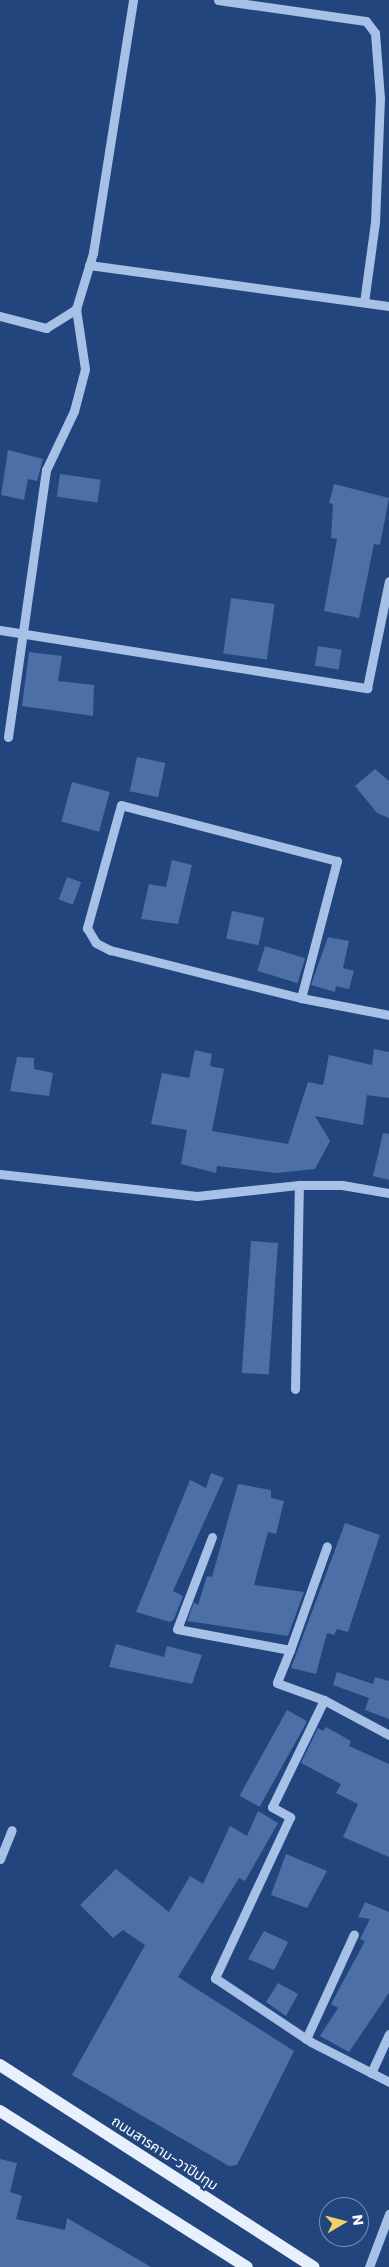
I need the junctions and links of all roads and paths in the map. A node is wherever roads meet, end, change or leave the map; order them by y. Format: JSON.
{"nodes":[{"id":1,"x":133,"y":0,"type":"edge"},
{"id":2,"x":218,"y":0,"type":"edge"},
{"id":3,"x":89,"y":265,"type":"junction"},
{"id":4,"x":364,"y":302,"type":"junction"},
{"id":5,"x":389,"y":306,"type":"edge"},
{"id":6,"x":76,"y":309,"type":"junction"},
{"id":7,"x":0,"y":316,"type":"edge"},
{"id":8,"x":389,"y":581,"type":"edge"},
{"id":9,"x":0,"y":630,"type":"edge"},
{"id":10,"x":26,"y":634,"type":"junction"},
{"id":11,"x":8,"y":737,"type":"dead end"},
{"id":12,"x":301,"y":998,"type":"junction"},
{"id":13,"x":389,"y":1015,"type":"edge"},
{"id":14,"x":0,"y":1174,"type":"edge"},
{"id":15,"x":298,"y":1185,"type":"junction"},
{"id":16,"x":389,"y":1193,"type":"edge"},
{"id":17,"x":295,"y":1389,"type":"dead end"},
{"id":18,"x":212,"y":1537,"type":"dead end"},
{"id":19,"x":327,"y":1546,"type":"dead end"},
{"id":20,"x":290,"y":1650,"type":"junction"},
{"id":21,"x":324,"y":1700,"type":"junction"},
{"id":22,"x":389,"y":1735,"type":"edge"},
{"id":23,"x":12,"y":1830,"type":"dead end"},
{"id":24,"x":0,"y":1859,"type":"edge"},
{"id":25,"x":354,"y":1934,"type":"dead end"},
{"id":26,"x":389,"y":2034,"type":"edge"},
{"id":27,"x":306,"y":2039,"type":"junction"},
{"id":28,"x":0,"y":2065,"type":"edge"},
{"id":29,"x":371,"y":2073,"type":"junction"},
{"id":30,"x":389,"y":2082,"type":"edge"},
{"id":31,"x":0,"y":2111,"type":"edge"},
{"id":32,"x":389,"y":2214,"type":"edge"},
{"id":33,"x":247,"y":2267,"type":"edge"},
{"id":34,"x":314,"y":2267,"type":"edge"},
{"id":35,"x":369,"y":2267,"type":"edge"}],
"edges":[{"from":1,"to":3,"type":"street"},
{"from":2,"to":4,"type":"street"},
{"from":3,"to":4,"type":"street"},
{"from":3,"to":6,"type":"street"},
{"from":4,"to":5,"type":"street"},
{"from":6,"to":7,"type":"street"},
{"from":6,"to":10,"type":"street"},
{"from":8,"to":10,"type":"street"},
{"from":9,"to":10,"type":"street"},
{"from":10,"to":11,"type":"street"},
{"from":12,"to":12,"type":"street"},
{"from":12,"to":13,"type":"street"},
{"from":14,"to":15,"type":"street"},
{"from":15,"to":16,"type":"street"},
{"from":15,"to":17,"type":"street"},
{"from":18,"to":20,"type":"street"},
{"from":19,"to":20,"type":"street"},
{"from":20,"to":21,"type":"street"},
{"from":21,"to":22,"type":"street"},
{"from":21,"to":27,"type":"street"},
{"from":23,"to":24,"type":"street"},
{"from":25,"to":27,"type":"street"},
{"from":26,"to":29,"type":"street"},
{"from":27,"to":29,"type":"street"},
{"from":28,"to":34,"type":"main road","name":"ถนนสารคาม-วาปีปทุม"},
{"from":29,"to":30,"type":"street"},
{"from":31,"to":33,"type":"main road"},
{"from":32,"to":35,"type":"street"}]}
